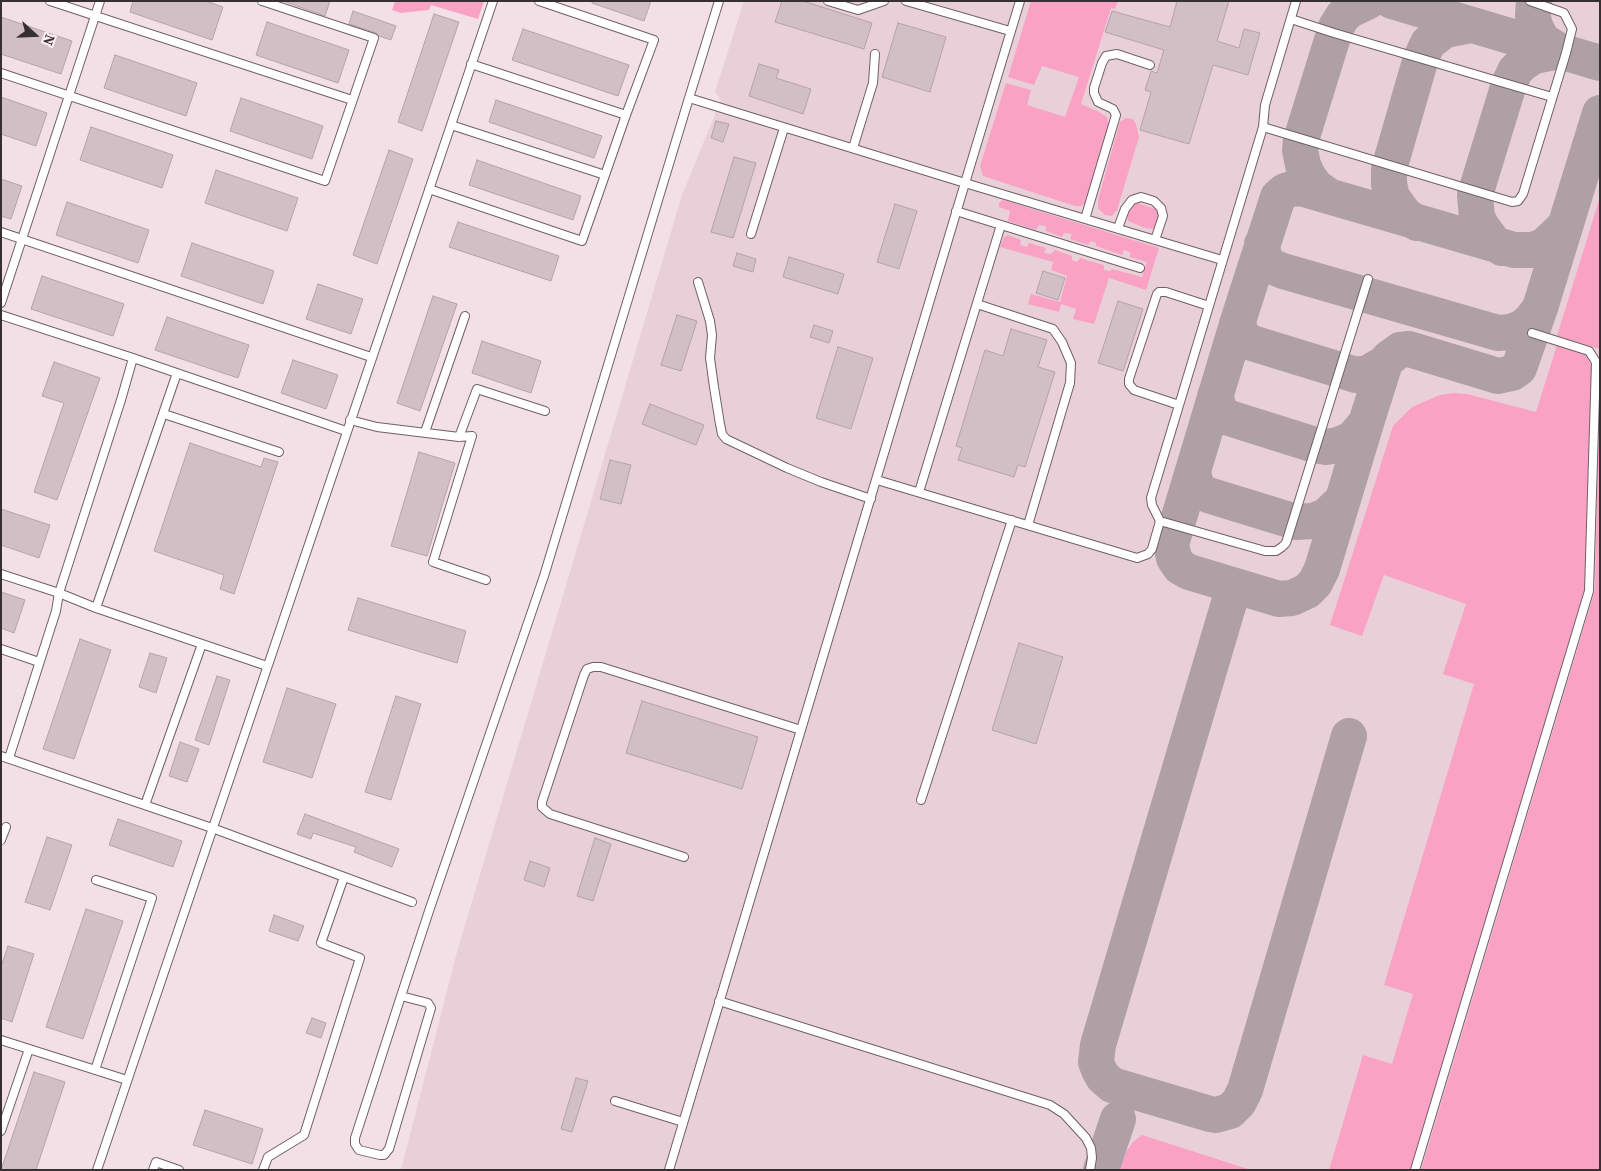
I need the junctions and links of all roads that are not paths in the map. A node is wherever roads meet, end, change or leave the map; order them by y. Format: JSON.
{"nodes":[{"id":1,"x":50,"y":1,"type":"edge"},
{"id":2,"x":100,"y":1,"type":"edge"},
{"id":3,"x":262,"y":1,"type":"edge"},
{"id":4,"x":493,"y":1,"type":"edge"},
{"id":5,"x":539,"y":1,"type":"edge"},
{"id":6,"x":719,"y":1,"type":"edge"},
{"id":7,"x":828,"y":1,"type":"edge"},
{"id":8,"x":884,"y":1,"type":"edge"},
{"id":9,"x":906,"y":1,"type":"edge"},
{"id":10,"x":1020,"y":1,"type":"edge"},
{"id":11,"x":1296,"y":1,"type":"edge"},
{"id":12,"x":1530,"y":1,"type":"edge"},
{"id":13,"x":95,"y":16,"type":"junction"},
{"id":14,"x":1292,"y":19,"type":"junction"},
{"id":15,"x":1010,"y":31,"type":"junction"},
{"id":16,"x":875,"y":54,"type":"dead end"},
{"id":17,"x":471,"y":64,"type":"junction"},
{"id":18,"x":1150,"y":64,"type":"dead end"},
{"id":19,"x":1,"y":73,"type":"edge"},
{"id":20,"x":70,"y":96,"type":"junction"},
{"id":21,"x":1552,"y":97,"type":"junction"},
{"id":22,"x":690,"y":98,"type":"junction"},
{"id":23,"x":352,"y":100,"type":"junction"},
{"id":24,"x":626,"y":115,"type":"junction"},
{"id":25,"x":451,"y":125,"type":"junction"},
{"id":26,"x":1263,"y":127,"type":"junction"},
{"id":27,"x":784,"y":128,"type":"junction"},
{"id":28,"x":853,"y":148,"type":"junction"},
{"id":29,"x":605,"y":175,"type":"junction"},
{"id":30,"x":965,"y":183,"type":"junction"},
{"id":31,"x":429,"y":189,"type":"junction"},
{"id":32,"x":956,"y":211,"type":"junction"},
{"id":33,"x":1085,"y":219,"type":"junction"},
{"id":34,"x":1001,"y":224,"type":"junction"},
{"id":35,"x":1118,"y":228,"type":"junction"},
{"id":36,"x":1,"y":232,"type":"edge"},
{"id":37,"x":752,"y":234,"type":"dead end"},
{"id":38,"x":21,"y":239,"type":"junction"},
{"id":39,"x":1155,"y":240,"type":"junction"},
{"id":40,"x":1222,"y":260,"type":"junction"},
{"id":41,"x":1140,"y":268,"type":"dead end"},
{"id":42,"x":1368,"y":279,"type":"dead end"},
{"id":43,"x":698,"y":282,"type":"dead end"},
{"id":44,"x":1,"y":303,"type":"edge"},
{"id":45,"x":977,"y":304,"type":"junction"},
{"id":46,"x":1208,"y":306,"type":"junction"},
{"id":47,"x":1,"y":315,"type":"edge"},
{"id":48,"x":465,"y":316,"type":"dead end"},
{"id":49,"x":1532,"y":333,"type":"dead end"},
{"id":50,"x":371,"y":357,"type":"junction"},
{"id":51,"x":133,"y":358,"type":"junction"},
{"id":52,"x":177,"y":373,"type":"junction"},
{"id":53,"x":1180,"y":405,"type":"junction"},
{"id":54,"x":545,"y":411,"type":"dead end"},
{"id":55,"x":164,"y":414,"type":"junction"},
{"id":56,"x":350,"y":420,"type":"junction"},
{"id":57,"x":346,"y":431,"type":"junction"},
{"id":58,"x":425,"y":432,"type":"junction"},
{"id":59,"x":459,"y":436,"type":"junction"},
{"id":60,"x":279,"y":452,"type":"dead end"},
{"id":61,"x":877,"y":480,"type":"junction"},
{"id":62,"x":919,"y":492,"type":"junction"},
{"id":63,"x":871,"y":499,"type":"junction"},
{"id":64,"x":1012,"y":520,"type":"junction"},
{"id":65,"x":1160,"y":521,"type":"junction"},
{"id":66,"x":1028,"y":525,"type":"junction"},
{"id":67,"x":1,"y":574,"type":"edge"},
{"id":68,"x":486,"y":580,"type":"dead end"},
{"id":69,"x":59,"y":592,"type":"junction"},
{"id":70,"x":96,"y":608,"type":"junction"},
{"id":71,"x":202,"y":644,"type":"junction"},
{"id":72,"x":1,"y":649,"type":"edge"},
{"id":73,"x":39,"y":662,"type":"junction"},
{"id":74,"x":267,"y":666,"type":"junction"},
{"id":75,"x":801,"y":730,"type":"junction"},
{"id":76,"x":5,"y":757,"type":"edge"},
{"id":77,"x":921,"y":800,"type":"dead end"},
{"id":78,"x":145,"y":805,"type":"junction"},
{"id":79,"x":6,"y":827,"type":"dead end"},
{"id":80,"x":212,"y":828,"type":"junction"},
{"id":81,"x":1,"y":840,"type":"edge"},
{"id":82,"x":684,"y":857,"type":"dead end"},
{"id":83,"x":344,"y":877,"type":"junction"},
{"id":84,"x":96,"y":880,"type":"dead end"},
{"id":85,"x":412,"y":902,"type":"dead end"},
{"id":86,"x":401,"y":996,"type":"junction"},
{"id":87,"x":719,"y":1001,"type":"junction"},
{"id":88,"x":1,"y":1040,"type":"edge"},
{"id":89,"x":29,"y":1049,"type":"junction"},
{"id":90,"x":95,"y":1070,"type":"junction"},
{"id":91,"x":127,"y":1080,"type":"junction"},
{"id":92,"x":615,"y":1101,"type":"dead end"},
{"id":93,"x":683,"y":1122,"type":"junction"},
{"id":94,"x":1,"y":1131,"type":"edge"},
{"id":95,"x":97,"y":1170,"type":"edge"},
{"id":96,"x":154,"y":1170,"type":"edge"},
{"id":97,"x":179,"y":1170,"type":"edge"},
{"id":98,"x":263,"y":1170,"type":"edge"},
{"id":99,"x":669,"y":1170,"type":"edge"},
{"id":100,"x":1090,"y":1170,"type":"edge"},
{"id":101,"x":1414,"y":1170,"type":"edge"}],
"edges":[{"from":1,"to":13,"type":"lane"},
{"from":2,"to":13,"type":"lane"},
{"from":3,"to":23,"type":"lane"},
{"from":4,"to":17,"type":"lane"},
{"from":5,"to":24,"type":"lane"},
{"from":6,"to":22,"type":"lane"},
{"from":7,"to":8,"type":"lane"},
{"from":9,"to":15,"type":"lane"},
{"from":10,"to":15,"type":"lane"},
{"from":11,"to":14,"type":"lane"},
{"from":12,"to":21,"type":"lane"},
{"from":13,"to":20,"type":"lane"},
{"from":13,"to":23,"type":"lane"},
{"from":14,"to":21,"type":"lane"},
{"from":14,"to":26,"type":"lane"},
{"from":15,"to":30,"type":"lane"},
{"from":16,"to":28,"type":"lane"},
{"from":17,"to":24,"type":"lane"},
{"from":17,"to":25,"type":"lane"},
{"from":18,"to":33,"type":"lane"},
{"from":19,"to":20,"type":"lane"},
{"from":20,"to":23,"type":"lane"},
{"from":20,"to":38,"type":"lane"},
{"from":21,"to":26,"type":"lane"},
{"from":22,"to":27,"type":"lane"},
{"from":22,"to":86,"type":"lane"},
{"from":24,"to":29,"type":"lane"},
{"from":25,"to":29,"type":"lane"},
{"from":25,"to":31,"type":"lane"},
{"from":26,"to":40,"type":"lane"},
{"from":27,"to":28,"type":"lane"},
{"from":27,"to":37,"type":"lane"},
{"from":28,"to":30,"type":"lane"},
{"from":29,"to":31,"type":"lane"},
{"from":30,"to":32,"type":"lane"},
{"from":30,"to":33,"type":"lane"},
{"from":31,"to":50,"type":"lane"},
{"from":32,"to":34,"type":"lane"},
{"from":32,"to":61,"type":"lane"},
{"from":33,"to":35,"type":"lane"},
{"from":34,"to":41,"type":"lane"},
{"from":34,"to":45,"type":"lane"},
{"from":35,"to":39,"type":"lane"},
{"from":35,"to":39,"type":"lane"},
{"from":36,"to":38,"type":"lane"},
{"from":38,"to":44,"type":"lane"},
{"from":38,"to":50,"type":"lane"},
{"from":39,"to":40,"type":"lane"},
{"from":40,"to":46,"type":"lane"},
{"from":42,"to":65,"type":"lane"},
{"from":43,"to":63,"type":"lane"},
{"from":45,"to":62,"type":"lane"},
{"from":45,"to":66,"type":"lane"},
{"from":46,"to":53,"type":"lane"},
{"from":46,"to":53,"type":"lane"},
{"from":47,"to":51,"type":"lane"},
{"from":48,"to":58,"type":"lane"},
{"from":49,"to":101,"type":"lane"},
{"from":50,"to":56,"type":"lane"},
{"from":51,"to":52,"type":"lane"},
{"from":51,"to":69,"type":"lane"},
{"from":52,"to":55,"type":"lane"},
{"from":52,"to":57,"type":"lane"},
{"from":53,"to":65,"type":"lane"},
{"from":54,"to":59,"type":"lane"},
{"from":55,"to":60,"type":"lane"},
{"from":55,"to":70,"type":"lane"},
{"from":56,"to":57,"type":"lane"},
{"from":56,"to":58,"type":"lane"},
{"from":57,"to":74,"type":"lane"},
{"from":58,"to":59,"type":"lane"},
{"from":59,"to":68,"type":"lane"},
{"from":61,"to":62,"type":"lane"},
{"from":61,"to":63,"type":"lane"},
{"from":62,"to":64,"type":"lane"},
{"from":63,"to":75,"type":"lane"},
{"from":64,"to":66,"type":"lane"},
{"from":64,"to":77,"type":"lane"},
{"from":65,"to":66,"type":"lane"},
{"from":67,"to":69,"type":"lane"},
{"from":69,"to":70,"type":"lane"},
{"from":69,"to":73,"type":"lane"},
{"from":70,"to":71,"type":"lane"},
{"from":71,"to":74,"type":"lane"},
{"from":71,"to":78,"type":"lane"},
{"from":72,"to":73,"type":"lane"},
{"from":73,"to":76,"type":"lane"},
{"from":74,"to":80,"type":"lane"},
{"from":75,"to":82,"type":"lane"},
{"from":75,"to":87,"type":"lane"},
{"from":76,"to":78,"type":"lane"},
{"from":78,"to":80,"type":"lane"},
{"from":79,"to":81,"type":"lane"},
{"from":80,"to":83,"type":"lane"},
{"from":80,"to":91,"type":"lane"},
{"from":83,"to":85,"type":"lane"},
{"from":83,"to":98,"type":"lane"},
{"from":84,"to":90,"type":"lane"},
{"from":86,"to":86,"type":"lane"},
{"from":87,"to":93,"type":"lane"},
{"from":87,"to":100,"type":"lane"},
{"from":88,"to":89,"type":"lane"},
{"from":89,"to":90,"type":"lane"},
{"from":89,"to":94,"type":"lane"},
{"from":90,"to":91,"type":"lane"},
{"from":91,"to":95,"type":"lane"},
{"from":92,"to":93,"type":"lane"},
{"from":93,"to":99,"type":"lane"},
{"from":96,"to":97,"type":"lane"}]}
